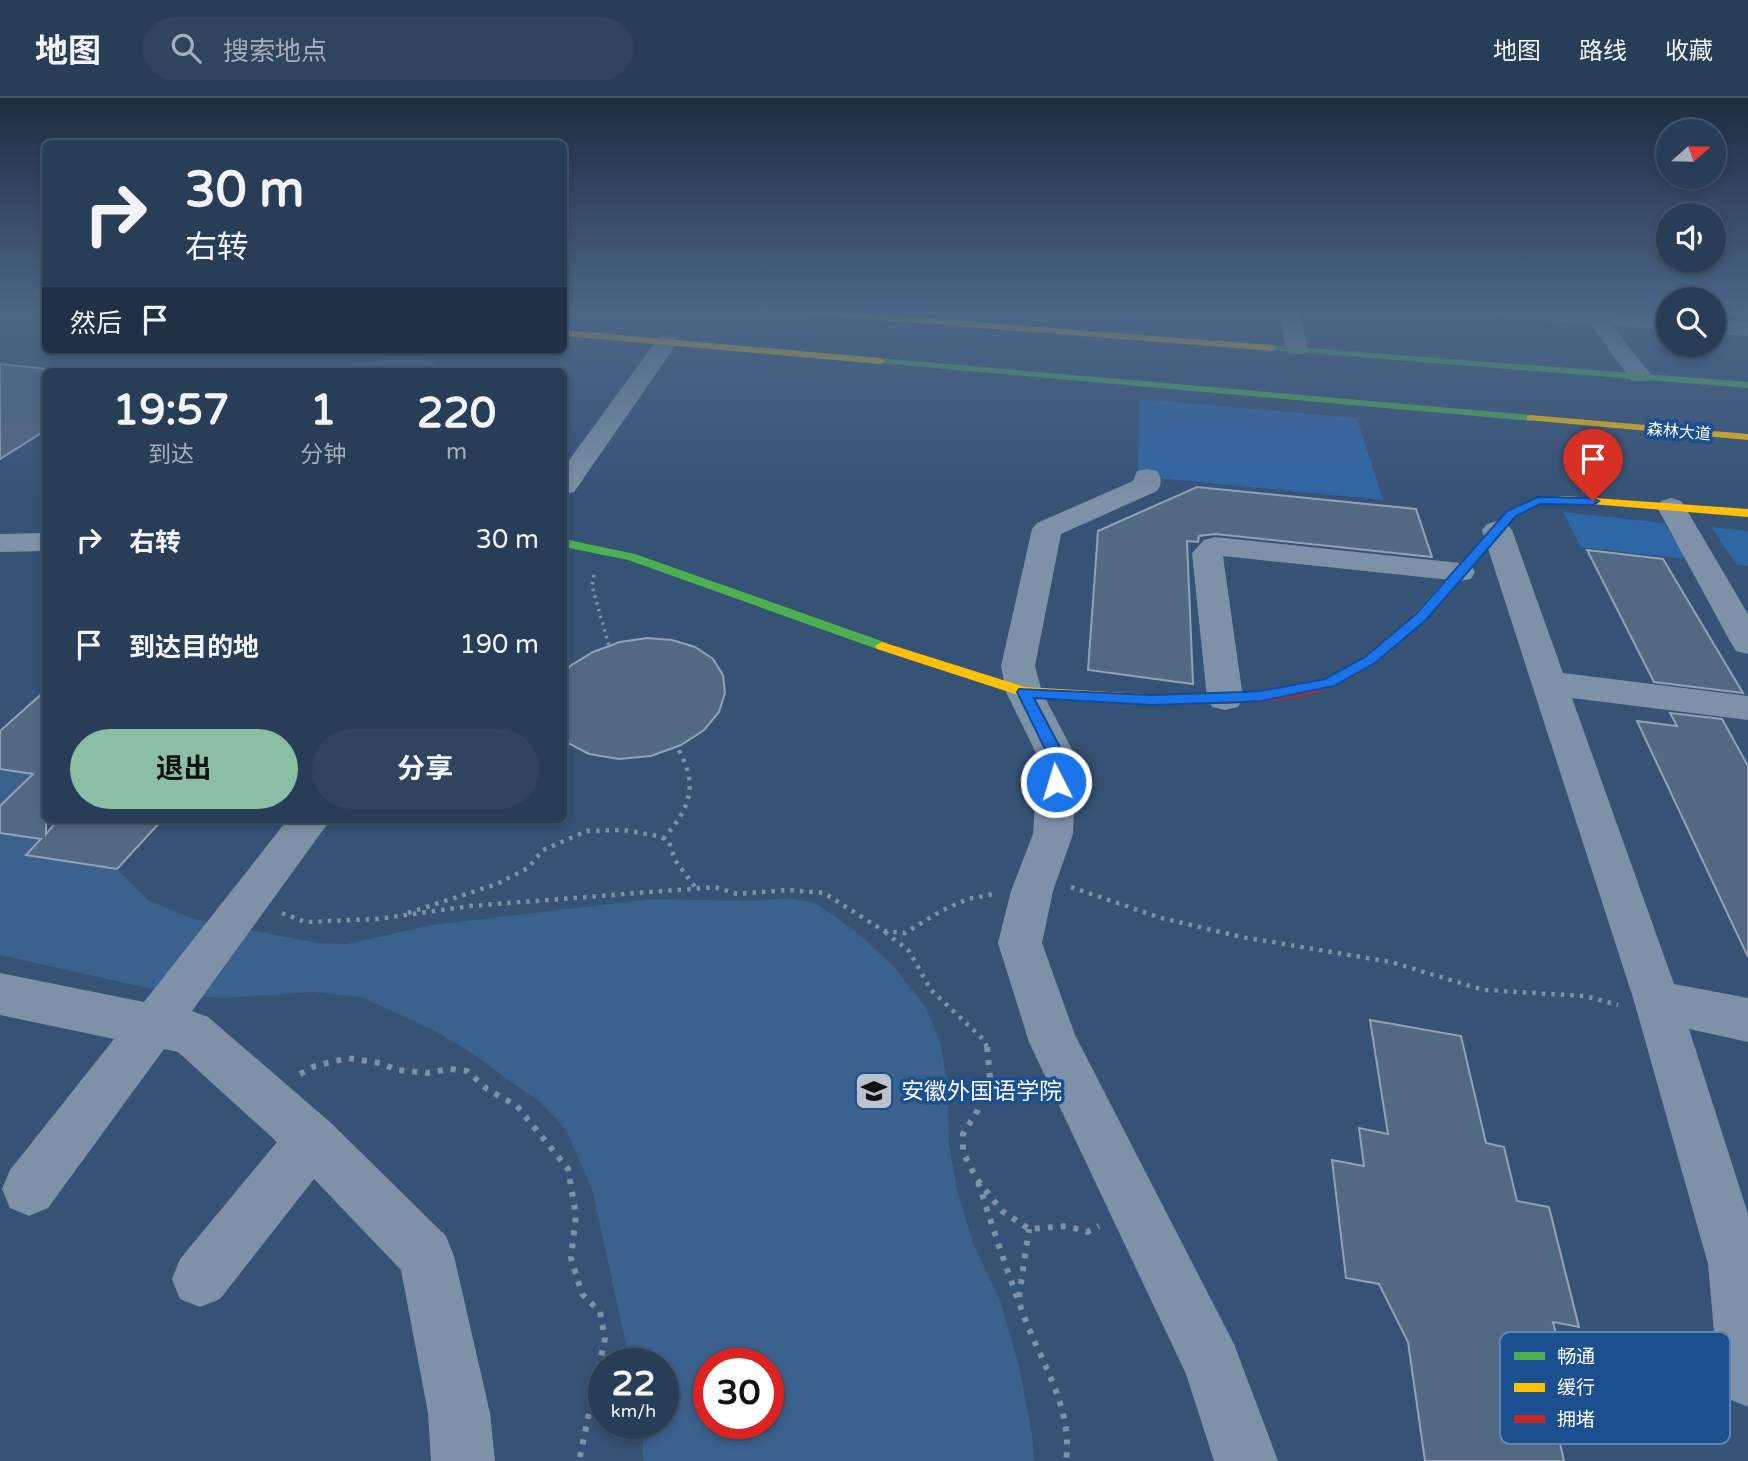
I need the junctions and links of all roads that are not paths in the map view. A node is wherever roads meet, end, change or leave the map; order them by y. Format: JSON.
{"nodes":[{"id":1,"x":644,"y":375,"type":"edge"},
{"id":2,"x":1038,"y":375,"type":"edge"},
{"id":3,"x":1622,"y":375,"type":"edge"},
{"id":4,"x":1640,"y":376,"type":"joint"},
{"id":5,"x":1748,"y":385,"type":"edge"},
{"id":6,"x":1748,"y":437,"type":"edge"},
{"id":7,"x":1147,"y":477,"type":"dead end"},
{"id":8,"x":567,"y":482,"type":"edge"},
{"id":9,"x":1671,"y":507,"type":"junction"},
{"id":10,"x":1748,"y":513,"type":"edge"},
{"id":11,"x":1497,"y":530,"type":"junction"},
{"id":12,"x":42,"y":542,"type":"edge"},
{"id":13,"x":0,"y":543,"type":"edge"},
{"id":14,"x":567,"y":543,"type":"edge"},
{"id":15,"x":1460,"y":572,"type":"junction"},
{"id":16,"x":1748,"y":643,"type":"edge"},
{"id":17,"x":1549,"y":683,"type":"junction"},
{"id":18,"x":1024,"y":692,"type":"junction"},
{"id":19,"x":1225,"y":698,"type":"junction"},
{"id":20,"x":1748,"y":708,"type":"edge"},
{"id":21,"x":308,"y":823,"type":"edge"},
{"id":22,"x":0,"y":994,"type":"edge"},
{"id":23,"x":1660,"y":1010,"type":"junction"},
{"id":24,"x":158,"y":1017,"type":"junction"},
{"id":25,"x":1748,"y":1020,"type":"edge"},
{"id":26,"x":312,"y":1140,"type":"junction"},
{"id":27,"x":29,"y":1189,"type":"dead end"},
{"id":28,"x":200,"y":1279,"type":"dead end"},
{"id":29,"x":1748,"y":1377,"type":"edge"},
{"id":30,"x":463,"y":1461,"type":"edge"},
{"id":31,"x":1246,"y":1461,"type":"edge"}],
"edges":[{"from":1,"to":8,"type":"street"},
{"from":2,"to":6,"type":"main road","name":"森林大道"},
{"from":3,"to":4,"type":"main road"},
{"from":4,"to":5,"type":"main road"},
{"from":7,"to":18,"type":"street"},
{"from":9,"to":10,"type":"main road"},
{"from":9,"to":11,"type":"main road"},
{"from":9,"to":16,"type":"street"},
{"from":11,"to":15,"type":"main road"},
{"from":11,"to":17,"type":"street"},
{"from":12,"to":13,"type":"street"},
{"from":14,"to":18,"type":"main road"},
{"from":15,"to":19,"type":"main road"},
{"from":15,"to":19,"type":"street"},
{"from":17,"to":20,"type":"street"},
{"from":17,"to":23,"type":"street"},
{"from":18,"to":19,"type":"main road"},
{"from":18,"to":31,"type":"street"},
{"from":21,"to":24,"type":"street"},
{"from":22,"to":24,"type":"street"},
{"from":23,"to":25,"type":"street"},
{"from":23,"to":29,"type":"street"},
{"from":24,"to":26,"type":"street"},
{"from":24,"to":27,"type":"street"},
{"from":26,"to":28,"type":"street"},
{"from":26,"to":30,"type":"street"}]}
